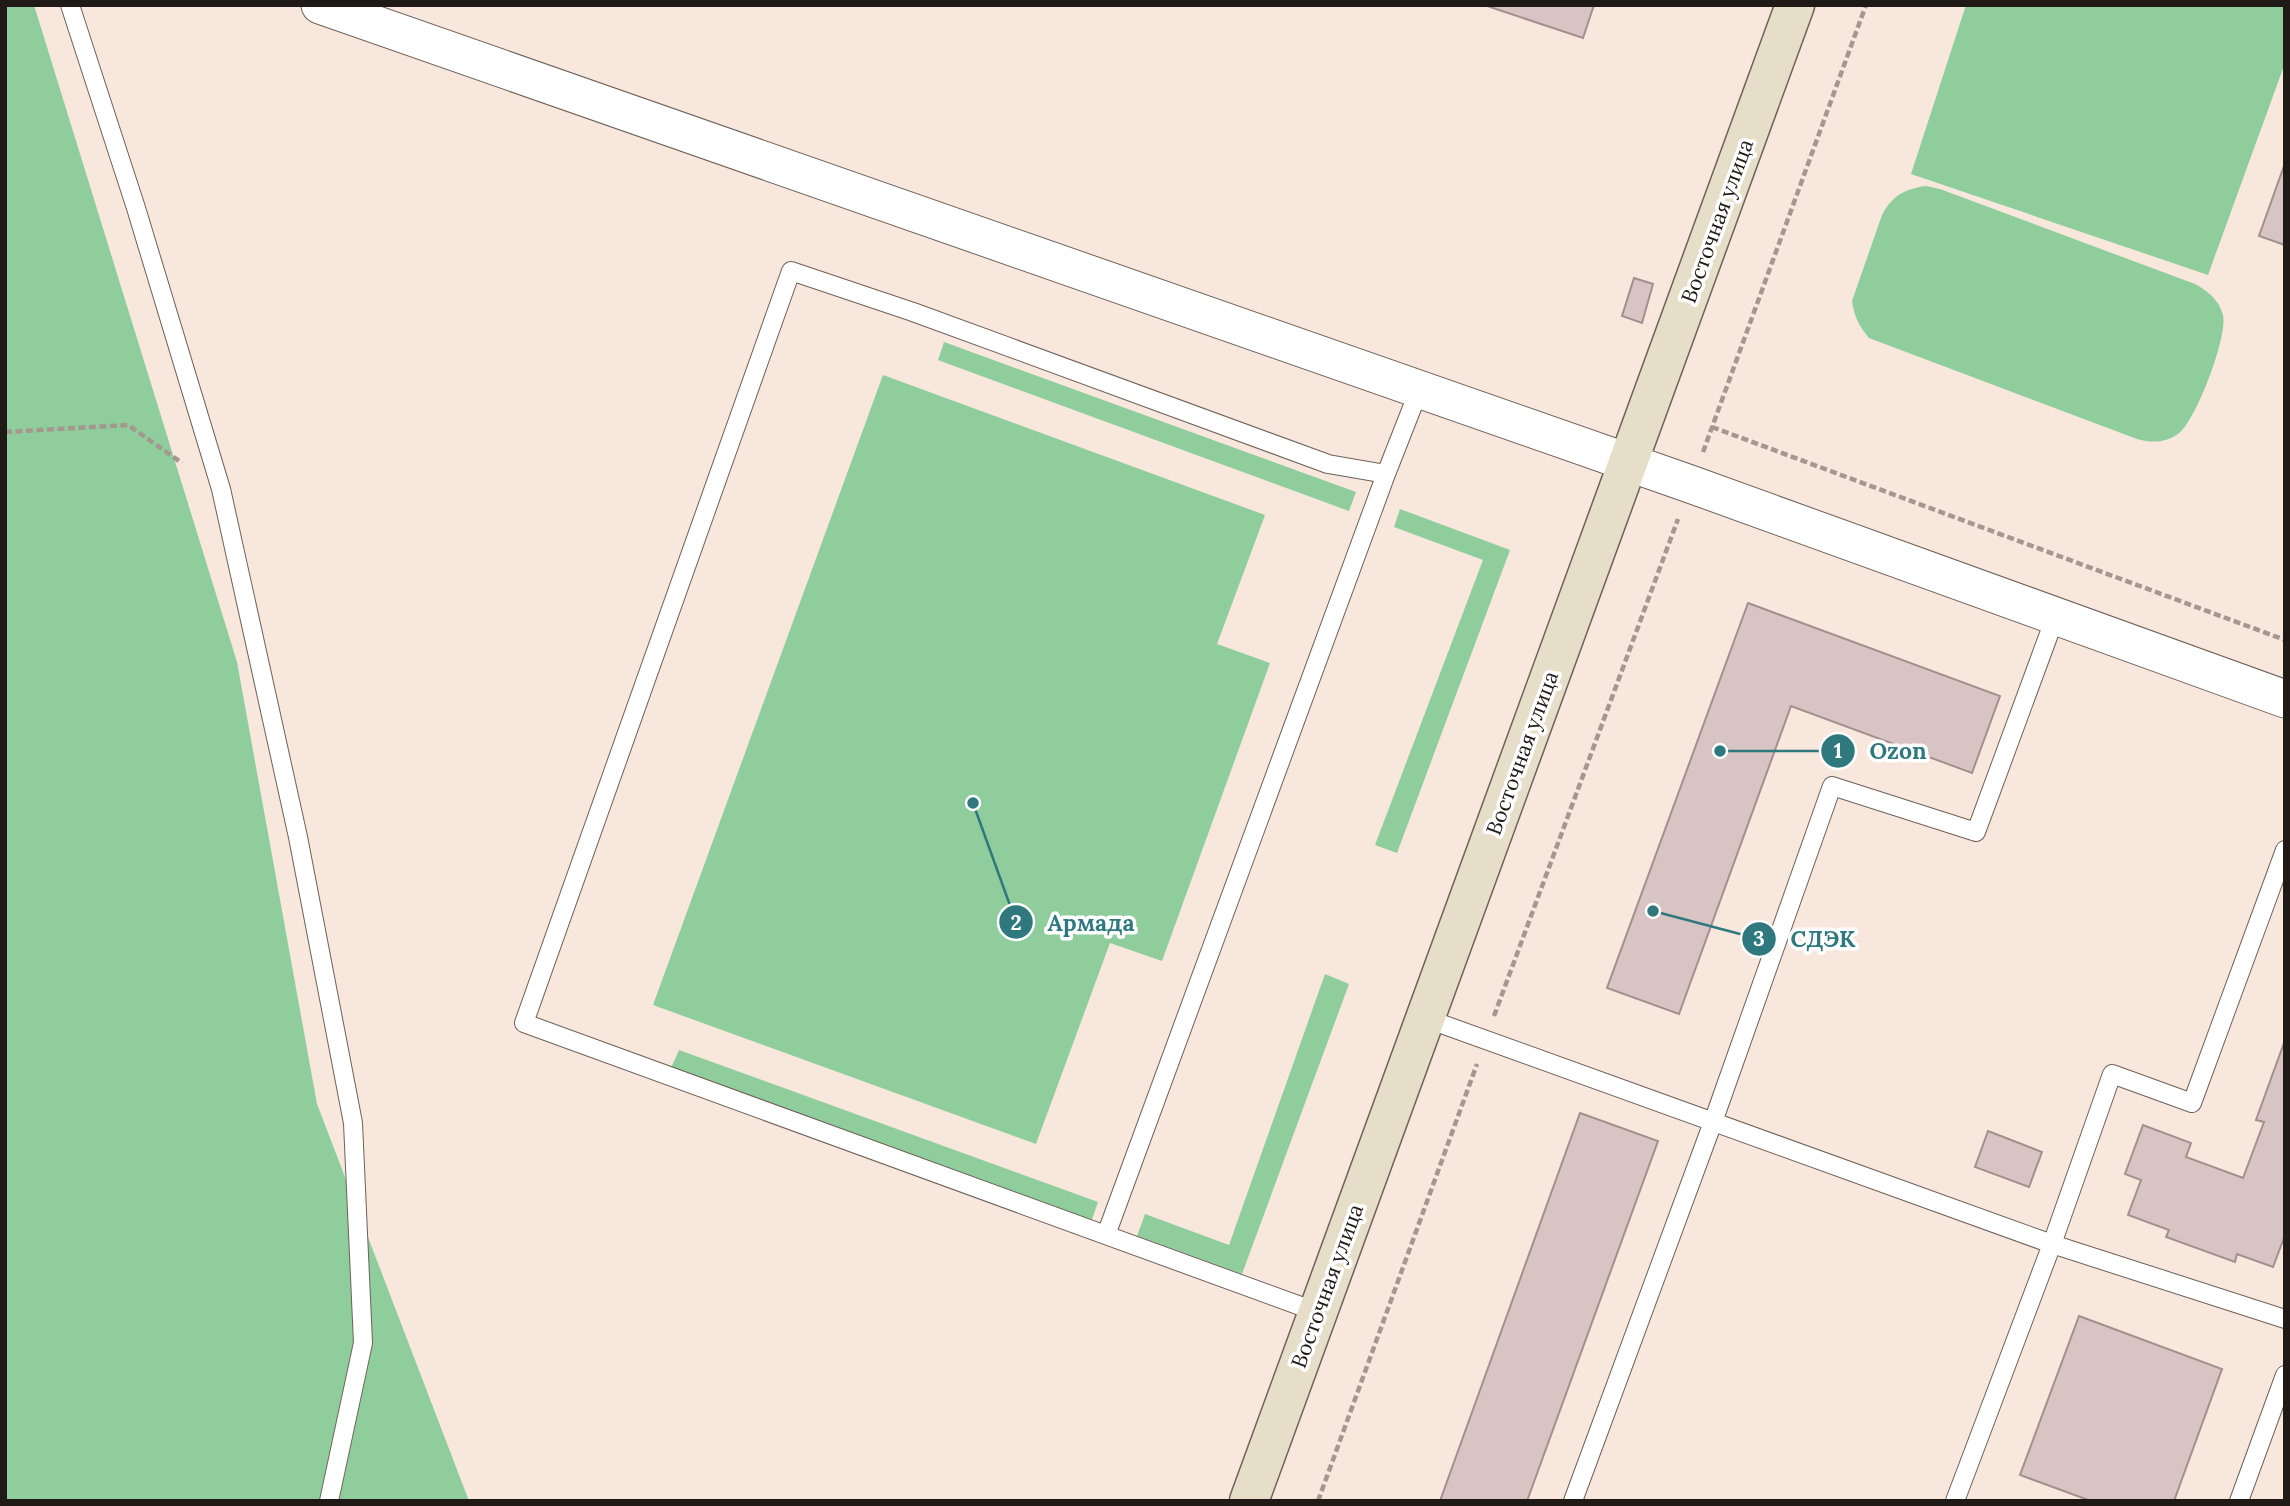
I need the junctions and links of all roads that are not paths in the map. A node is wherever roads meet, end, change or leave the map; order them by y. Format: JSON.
{"nodes":[{"id":1,"x":70,"y":5,"type":"edge"},
{"id":2,"x":320,"y":5,"type":"edge"},
{"id":3,"x":1795,"y":5,"type":"edge"},
{"id":4,"x":1419,"y":390,"type":"junction"},
{"id":5,"x":1628,"y":463,"type":"junction"},
{"id":6,"x":1387,"y":474,"type":"junction"},
{"id":7,"x":2056,"y":615,"type":"junction"},
{"id":8,"x":2285,"y":699,"type":"edge"},
{"id":9,"x":2285,"y":850,"type":"edge"},
{"id":10,"x":1424,"y":1018,"type":"junction"},
{"id":11,"x":1713,"y":1122,"type":"junction"},
{"id":12,"x":1106,"y":1235,"type":"junction"},
{"id":13,"x":2052,"y":1244,"type":"junction"},
{"id":14,"x":1317,"y":1312,"type":"junction"},
{"id":15,"x":2285,"y":1319,"type":"edge"},
{"id":16,"x":2285,"y":1375,"type":"edge"},
{"id":17,"x":329,"y":1501,"type":"edge"},
{"id":18,"x":1249,"y":1501,"type":"edge"},
{"id":19,"x":1573,"y":1501,"type":"edge"},
{"id":20,"x":1955,"y":1501,"type":"edge"},
{"id":21,"x":2239,"y":1501,"type":"edge"}],
"edges":[{"from":1,"to":17,"type":"lane"},
{"from":2,"to":4,"type":"street"},
{"from":3,"to":5,"type":"main road","name":"Восточная улица"},
{"from":4,"to":5,"type":"street"},
{"from":4,"to":6,"type":"lane"},
{"from":5,"to":7,"type":"street"},
{"from":5,"to":10,"type":"main road","name":"Восточная улица"},
{"from":6,"to":12,"type":"lane"},
{"from":6,"to":12,"type":"lane"},
{"from":7,"to":8,"type":"street"},
{"from":7,"to":11,"type":"lane"},
{"from":9,"to":13,"type":"lane"},
{"from":10,"to":11,"type":"lane"},
{"from":10,"to":14,"type":"main road","name":"Восточная улица"},
{"from":11,"to":13,"type":"lane"},
{"from":11,"to":19,"type":"lane"},
{"from":12,"to":14,"type":"lane"},
{"from":13,"to":15,"type":"lane"},
{"from":13,"to":20,"type":"lane"},
{"from":14,"to":18,"type":"main road","name":"Восточная улица"},
{"from":16,"to":21,"type":"lane"}]}
